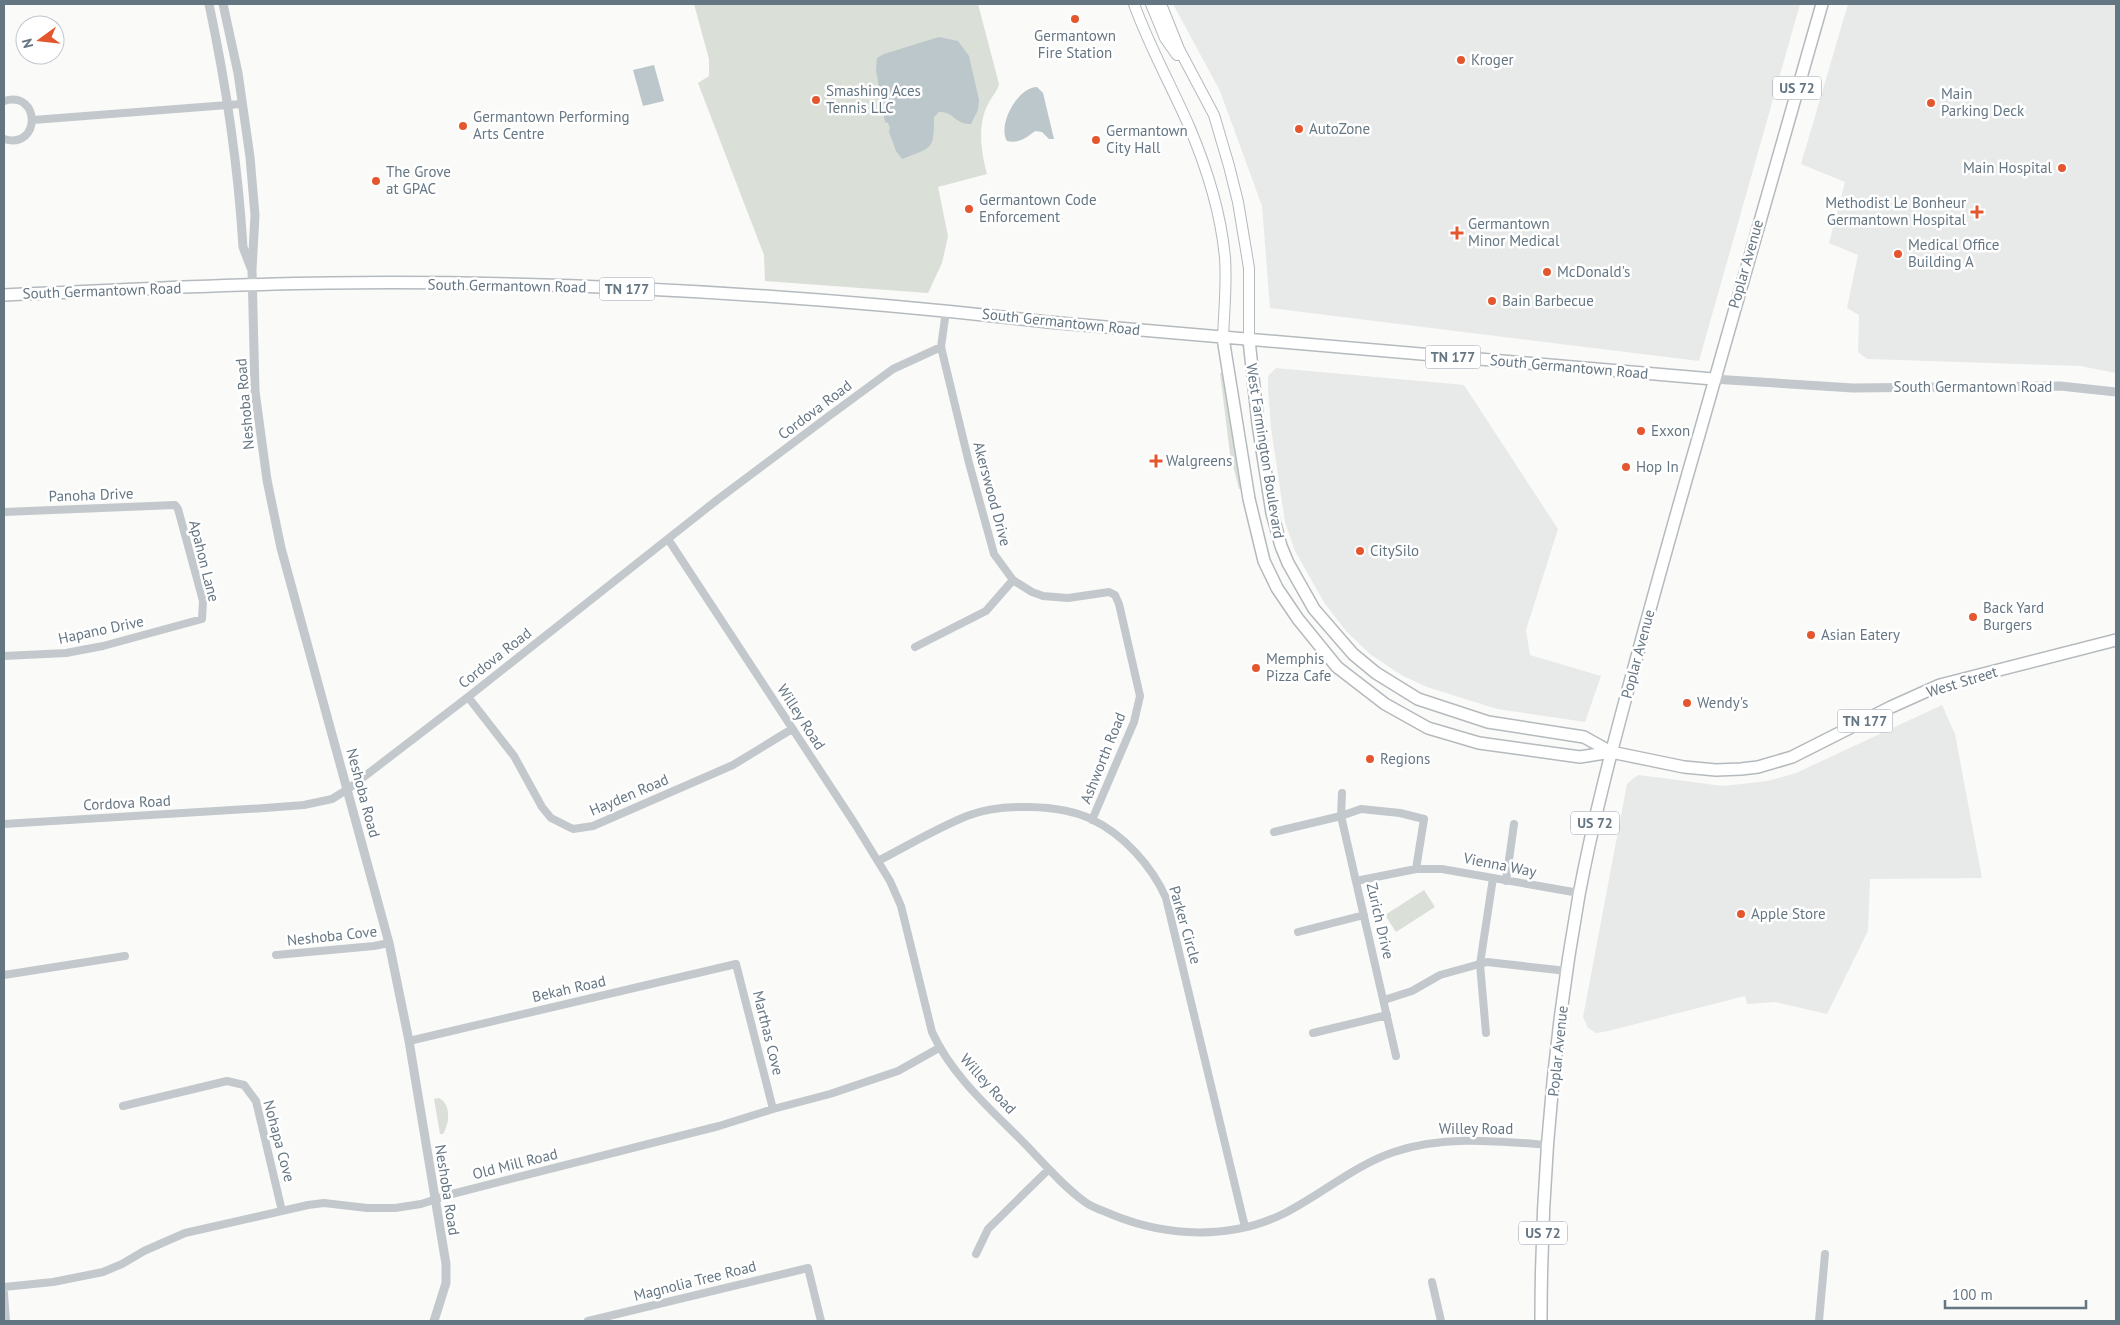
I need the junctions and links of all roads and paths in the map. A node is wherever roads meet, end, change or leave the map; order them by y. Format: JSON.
{"nodes":[{"id":1,"x":209,"y":4,"type":"edge"},
{"id":2,"x":223,"y":4,"type":"edge"},
{"id":3,"x":1134,"y":4,"type":"edge"},
{"id":4,"x":1151,"y":4,"type":"edge"},
{"id":5,"x":1161,"y":4,"type":"edge"},
{"id":6,"x":1822,"y":4,"type":"edge"},
{"id":7,"x":1190,"y":72,"type":"junction"},
{"id":8,"x":4,"y":101,"type":"edge"},
{"id":9,"x":241,"y":104,"type":"junction"},
{"id":10,"x":228,"y":105,"type":"junction"},
{"id":11,"x":33,"y":120,"type":"junction"},
{"id":12,"x":4,"y":139,"type":"edge"},
{"id":13,"x":252,"y":270,"type":"junction"},
{"id":14,"x":252,"y":285,"type":"junction"},
{"id":15,"x":4,"y":295,"type":"edge"},
{"id":16,"x":946,"y":311,"type":"junction"},
{"id":17,"x":1224,"y":338,"type":"junction"},
{"id":18,"x":1248,"y":340,"type":"junction"},
{"id":19,"x":941,"y":347,"type":"junction"},
{"id":20,"x":1713,"y":379,"type":"junction"},
{"id":21,"x":2116,"y":392,"type":"edge"},
{"id":22,"x":178,"y":509,"type":"joint"},
{"id":23,"x":4,"y":512,"type":"edge"},
{"id":24,"x":668,"y":539,"type":"junction"},
{"id":25,"x":1013,"y":580,"type":"junction"},
{"id":26,"x":1109,"y":592,"type":"joint"},
{"id":27,"x":202,"y":620,"type":"joint"},
{"id":28,"x":2116,"y":640,"type":"edge"},
{"id":29,"x":915,"y":647,"type":"dead end"},
{"id":30,"x":4,"y":656,"type":"edge"},
{"id":31,"x":468,"y":697,"type":"junction"},
{"id":32,"x":792,"y":729,"type":"junction"},
{"id":33,"x":1611,"y":752,"type":"junction"},
{"id":34,"x":348,"y":789,"type":"junction"},
{"id":35,"x":1342,"y":793,"type":"dead end"},
{"id":36,"x":1341,"y":816,"type":"junction"},
{"id":37,"x":1092,"y":820,"type":"junction"},
{"id":38,"x":4,"y":824,"type":"edge"},
{"id":39,"x":1514,"y":824,"type":"dead end"},
{"id":40,"x":1274,"y":832,"type":"dead end"},
{"id":41,"x":878,"y":861,"type":"junction"},
{"id":42,"x":1416,"y":868,"type":"junction"},
{"id":43,"x":1493,"y":878,"type":"junction"},
{"id":44,"x":1356,"y":881,"type":"junction"},
{"id":45,"x":1506,"y":881,"type":"junction"},
{"id":46,"x":1579,"y":893,"type":"junction"},
{"id":47,"x":1364,"y":915,"type":"junction"},
{"id":48,"x":1298,"y":932,"type":"dead end"},
{"id":49,"x":389,"y":943,"type":"junction"},
{"id":50,"x":276,"y":955,"type":"dead end"},
{"id":51,"x":126,"y":956,"type":"dead end"},
{"id":52,"x":736,"y":964,"type":"joint"},
{"id":53,"x":1480,"y":964,"type":"junction"},
{"id":54,"x":1567,"y":971,"type":"junction"},
{"id":55,"x":4,"y":975,"type":"edge"},
{"id":56,"x":1384,"y":1000,"type":"junction"},
{"id":57,"x":1387,"y":1015,"type":"junction"},
{"id":58,"x":1313,"y":1033,"type":"dead end"},
{"id":59,"x":1486,"y":1034,"type":"dead end"},
{"id":60,"x":409,"y":1041,"type":"junction"},
{"id":61,"x":940,"y":1048,"type":"junction"},
{"id":62,"x":1396,"y":1056,"type":"dead end"},
{"id":63,"x":123,"y":1106,"type":"dead end"},
{"id":64,"x":773,"y":1109,"type":"junction"},
{"id":65,"x":1548,"y":1145,"type":"junction"},
{"id":66,"x":1049,"y":1169,"type":"junction"},
{"id":67,"x":435,"y":1199,"type":"junction"},
{"id":68,"x":282,"y":1211,"type":"junction"},
{"id":69,"x":1245,"y":1227,"type":"junction"},
{"id":70,"x":976,"y":1254,"type":"dead end"},
{"id":71,"x":1824,"y":1254,"type":"dead end"},
{"id":72,"x":1432,"y":1282,"type":"dead end"},
{"id":73,"x":4,"y":1287,"type":"edge"},
{"id":74,"x":4,"y":1293,"type":"edge"},
{"id":75,"x":6,"y":1321,"type":"edge"},
{"id":76,"x":434,"y":1321,"type":"edge"},
{"id":77,"x":588,"y":1321,"type":"edge"},
{"id":78,"x":821,"y":1321,"type":"edge"},
{"id":79,"x":1441,"y":1321,"type":"edge"},
{"id":80,"x":1541,"y":1321,"type":"edge"},
{"id":81,"x":1819,"y":1321,"type":"edge"}],
"edges":[{"from":1,"to":10,"type":"street","name":"Neshoba Road"},
{"from":2,"to":9,"type":"street","name":"Neshoba Road"},
{"from":3,"to":17,"type":"main road"},
{"from":4,"to":7,"type":"main road"},
{"from":5,"to":7,"type":"main road"},
{"from":6,"to":20,"type":"main road","name":"Poplar Avenue","number":"US 72"},
{"from":7,"to":18,"type":"main road"},
{"from":8,"to":11,"type":"street"},
{"from":9,"to":10,"type":"street"},
{"from":9,"to":13,"type":"street","name":"Neshoba Road"},
{"from":10,"to":11,"type":"street"},
{"from":10,"to":13,"type":"street","name":"Neshoba Road"},
{"from":11,"to":12,"type":"street"},
{"from":13,"to":14,"type":"street","name":"Neshoba Road"},
{"from":14,"to":15,"type":"main road","name":"South Germantown Road","number":"TN 177"},
{"from":14,"to":16,"type":"main road","name":"South Germantown Road","number":"TN 177"},
{"from":14,"to":34,"type":"street","name":"Neshoba Road"},
{"from":16,"to":17,"type":"main road","name":"South Germantown Road","number":"TN 177"},
{"from":16,"to":19,"type":"street","name":"Akerswood Drive"},
{"from":17,"to":18,"type":"main road","name":"South Germantown Road","number":"TN 177"},
{"from":17,"to":33,"type":"main road","name":"West Farmington Boulevard"},
{"from":18,"to":20,"type":"main road","name":"South Germantown Road","number":"TN 177"},
{"from":18,"to":33,"type":"main road","name":"West Farmington Boulevard"},
{"from":19,"to":24,"type":"street","name":"Cordova Road"},
{"from":19,"to":25,"type":"street","name":"Akerswood Drive"},
{"from":20,"to":21,"type":"street","name":"South Germantown Road"},
{"from":20,"to":33,"type":"main road","name":"Poplar Avenue","number":"US 72"},
{"from":22,"to":23,"type":"street","name":"Panoha Drive"},
{"from":22,"to":27,"type":"street","name":"Apahon Lane"},
{"from":24,"to":31,"type":"street","name":"Cordova Road"},
{"from":24,"to":32,"type":"street","name":"Willey Road"},
{"from":25,"to":26,"type":"street","name":"Akerswood Drive"},
{"from":25,"to":29,"type":"street"},
{"from":26,"to":37,"type":"street","name":"Ashworth Road"},
{"from":27,"to":30,"type":"street","name":"Hapano Drive"},
{"from":28,"to":33,"type":"main road","name":"West Street","number":"TN 177"},
{"from":31,"to":32,"type":"street","name":"Hayden Road"},
{"from":31,"to":34,"type":"street","name":"Cordova Road"},
{"from":32,"to":41,"type":"street","name":"Willey Road"},
{"from":33,"to":46,"type":"main road","name":"Poplar Avenue","number":"US 72"},
{"from":34,"to":38,"type":"street","name":"Cordova Road"},
{"from":34,"to":49,"type":"street","name":"Neshoba Road"},
{"from":35,"to":36,"type":"street","name":"Zurich Drive"},
{"from":36,"to":40,"type":"street"},
{"from":36,"to":42,"type":"street"},
{"from":36,"to":44,"type":"street","name":"Zurich Drive"},
{"from":37,"to":41,"type":"street","name":"Parker Circle"},
{"from":37,"to":69,"type":"street","name":"Parker Circle"},
{"from":39,"to":45,"type":"street"},
{"from":41,"to":61,"type":"street","name":"Willey Road"},
{"from":42,"to":43,"type":"street","name":"Vienna Way"},
{"from":42,"to":44,"type":"street","name":"Vienna Way"},
{"from":43,"to":45,"type":"street","name":"Vienna Way"},
{"from":43,"to":53,"type":"street"},
{"from":44,"to":47,"type":"street","name":"Zurich Drive"},
{"from":45,"to":46,"type":"street","name":"Vienna Way"},
{"from":46,"to":54,"type":"main road","name":"Poplar Avenue","number":"US 72"},
{"from":47,"to":48,"type":"street"},
{"from":47,"to":56,"type":"street","name":"Zurich Drive"},
{"from":49,"to":50,"type":"street","name":"Neshoba Cove"},
{"from":49,"to":60,"type":"street","name":"Neshoba Road"},
{"from":51,"to":55,"type":"street"},
{"from":52,"to":60,"type":"street","name":"Bekah Road"},
{"from":52,"to":64,"type":"street","name":"Marthas Cove"},
{"from":53,"to":54,"type":"street"},
{"from":53,"to":56,"type":"street"},
{"from":53,"to":59,"type":"street"},
{"from":54,"to":65,"type":"main road","name":"Poplar Avenue","number":"US 72"},
{"from":56,"to":57,"type":"street","name":"Zurich Drive"},
{"from":57,"to":58,"type":"street"},
{"from":57,"to":62,"type":"street","name":"Zurich Drive"},
{"from":60,"to":67,"type":"street","name":"Neshoba Road"},
{"from":61,"to":64,"type":"street","name":"Old Mill Road"},
{"from":61,"to":66,"type":"street","name":"Willey Road"},
{"from":63,"to":68,"type":"street","name":"Nohapa Cove"},
{"from":64,"to":67,"type":"street","name":"Old Mill Road"},
{"from":65,"to":69,"type":"street","name":"Willey Road"},
{"from":65,"to":80,"type":"main road","name":"Poplar Avenue","number":"US 72"},
{"from":66,"to":69,"type":"street","name":"Willey Road"},
{"from":66,"to":70,"type":"street"},
{"from":67,"to":68,"type":"street","name":"Old Mill Road"},
{"from":67,"to":76,"type":"street","name":"Neshoba Road"},
{"from":68,"to":73,"type":"street","name":"Old Mill Road"},
{"from":71,"to":81,"type":"street"},
{"from":72,"to":79,"type":"street"},
{"from":74,"to":75,"type":"street"},
{"from":77,"to":78,"type":"street","name":"Magnolia Tree Road"}]}
